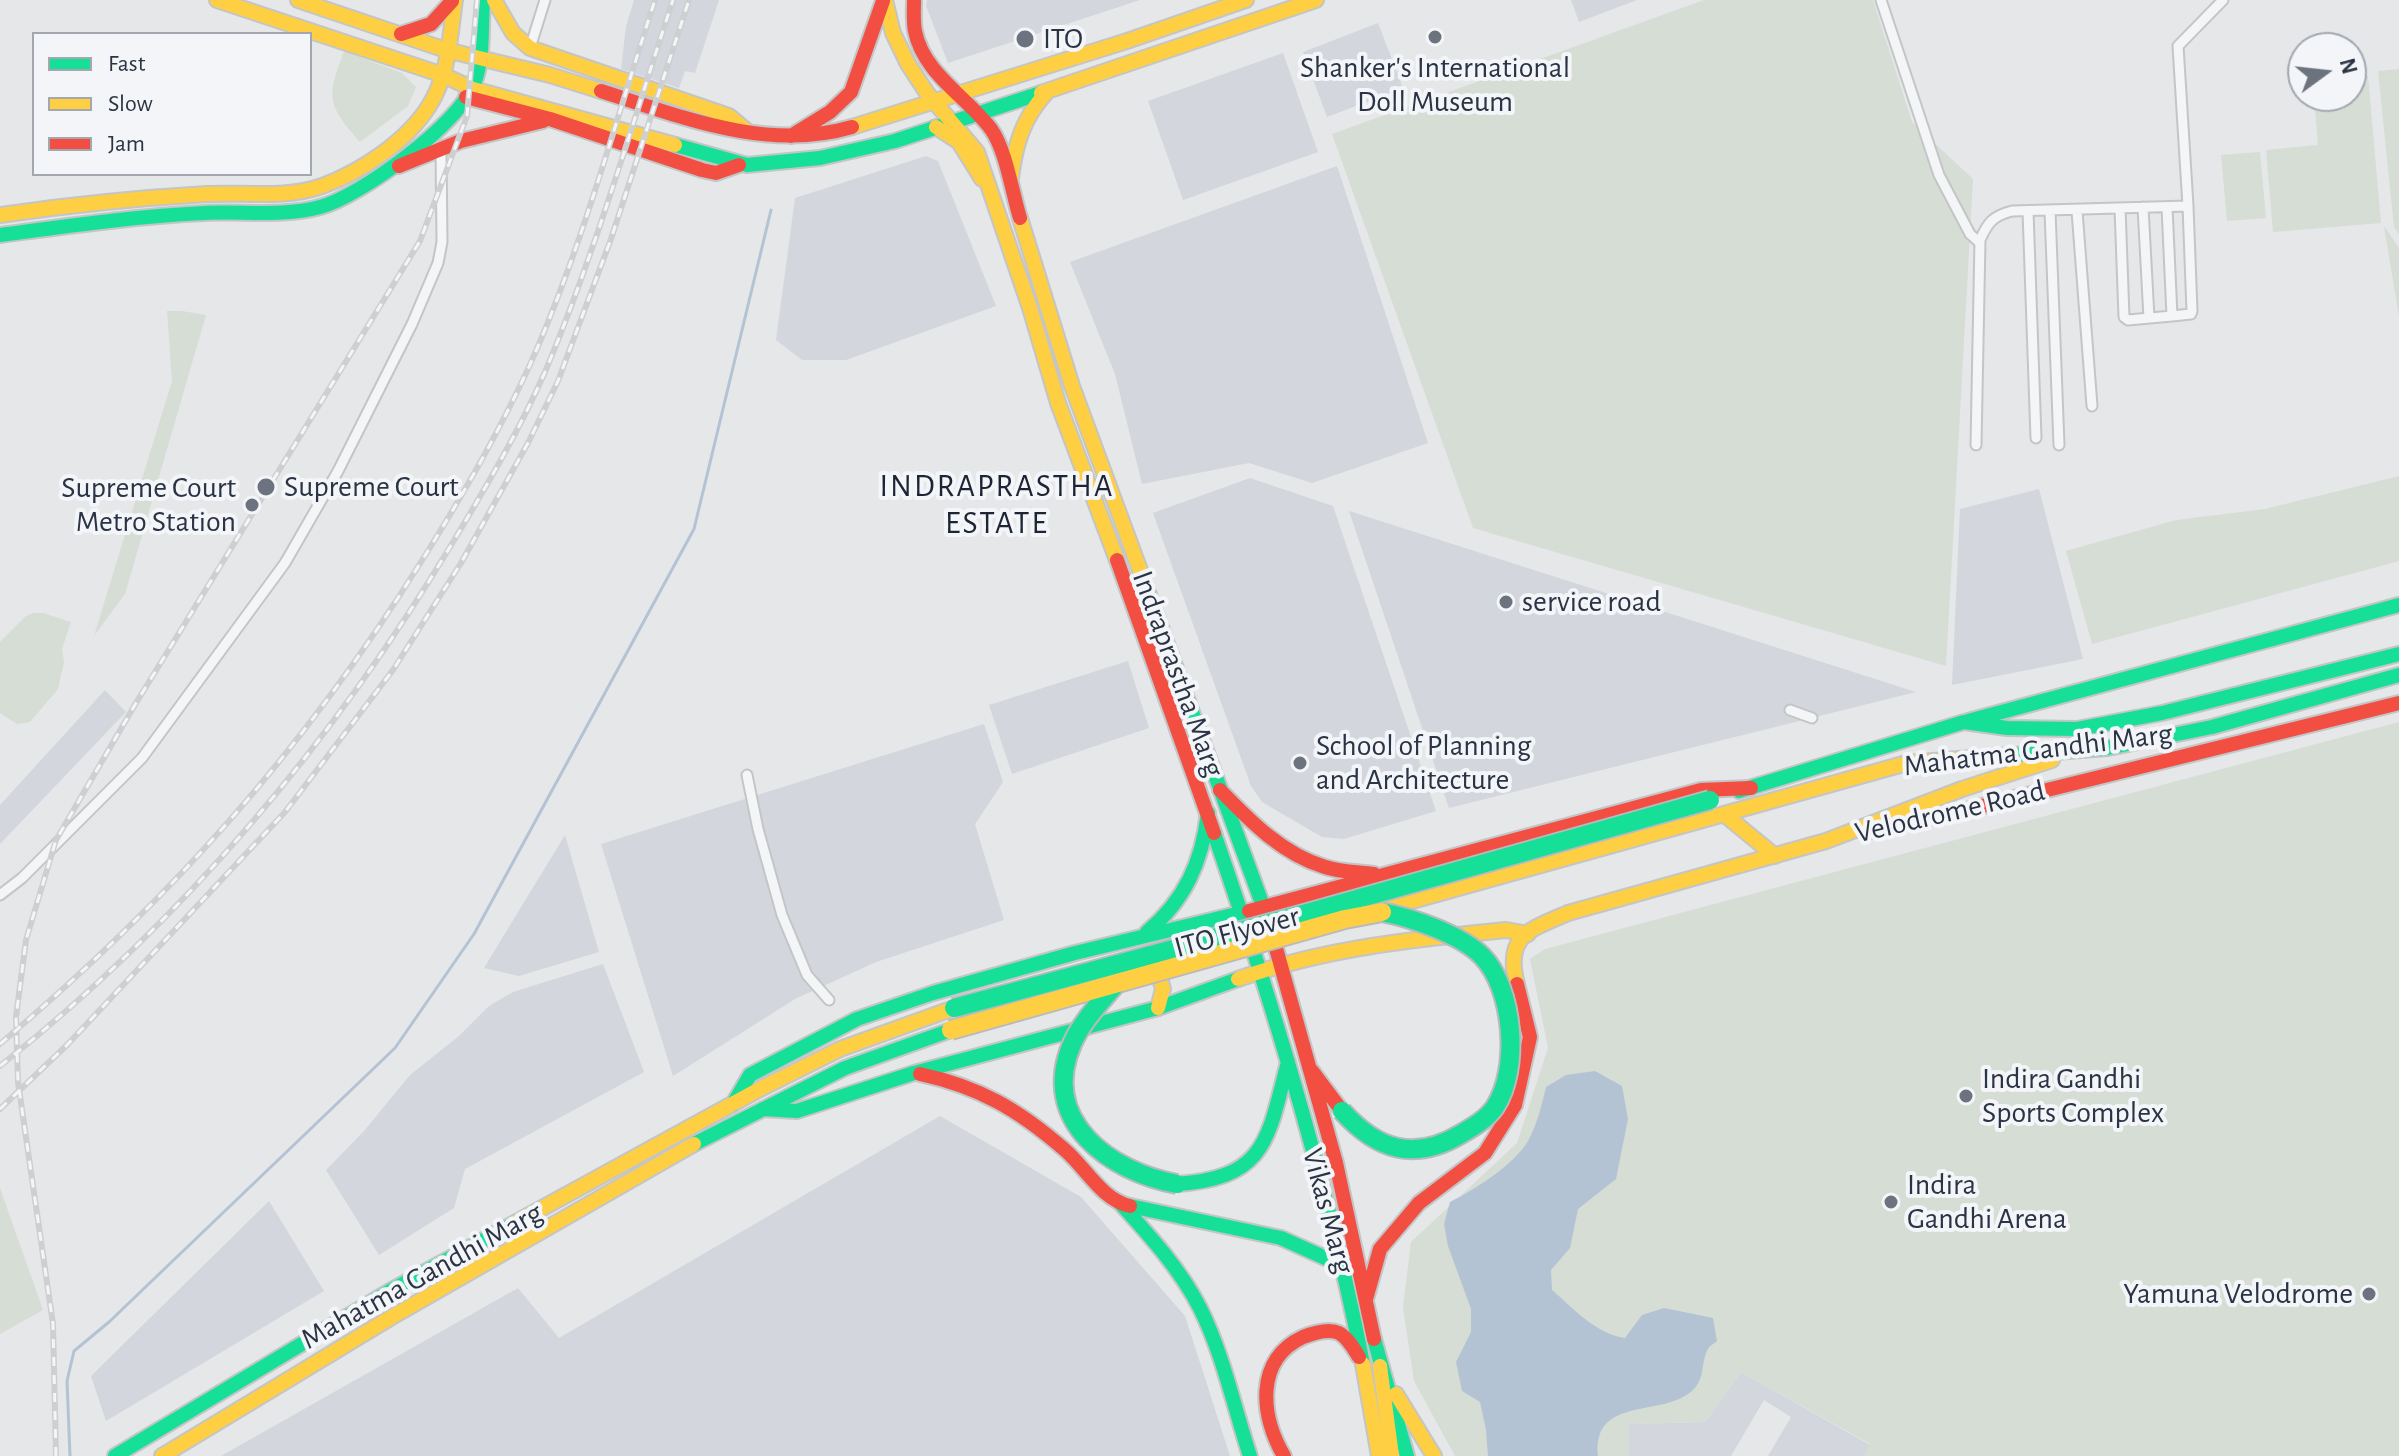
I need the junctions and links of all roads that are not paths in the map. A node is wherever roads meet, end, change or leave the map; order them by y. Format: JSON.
{"nodes":[{"id":1,"x":217,"y":0,"type":"edge"},
{"id":2,"x":298,"y":0,"type":"edge"},
{"id":3,"x":454,"y":0,"type":"edge"},
{"id":4,"x":483,"y":0,"type":"edge"},
{"id":5,"x":494,"y":0,"type":"edge"},
{"id":6,"x":545,"y":0,"type":"edge"},
{"id":7,"x":884,"y":0,"type":"edge"},
{"id":8,"x":914,"y":0,"type":"edge"},
{"id":9,"x":1246,"y":0,"type":"edge"},
{"id":10,"x":1316,"y":0,"type":"edge"},
{"id":11,"x":1881,"y":0,"type":"edge"},
{"id":12,"x":2223,"y":0,"type":"edge"},
{"id":13,"x":401,"y":34,"type":"junction"},
{"id":14,"x":530,"y":48,"type":"junction"},
{"id":15,"x":446,"y":50,"type":"junction"},
{"id":16,"x":479,"y":58,"type":"junction"},
{"id":17,"x":553,"y":66,"type":"junction"},
{"id":18,"x":443,"y":75,"type":"junction"},
{"id":19,"x":1049,"y":90,"type":"junction"},
{"id":20,"x":469,"y":93,"type":"junction"},
{"id":21,"x":961,"y":94,"type":"junction"},
{"id":22,"x":935,"y":103,"type":"junction"},
{"id":23,"x":978,"y":115,"type":"junction"},
{"id":24,"x":550,"y":119,"type":"junction"},
{"id":25,"x":944,"y":125,"type":"junction"},
{"id":26,"x":787,"y":138,"type":"junction"},
{"id":27,"x":441,"y":149,"type":"junction"},
{"id":28,"x":739,"y":165,"type":"junction"},
{"id":29,"x":387,"y":170,"type":"junction"},
{"id":30,"x":353,"y":171,"type":"junction"},
{"id":31,"x":1010,"y":187,"type":"junction"},
{"id":32,"x":362,"y":189,"type":"junction"},
{"id":33,"x":2188,"y":206,"type":"junction"},
{"id":34,"x":2143,"y":207,"type":"junction"},
{"id":35,"x":2167,"y":207,"type":"junction"},
{"id":36,"x":2120,"y":208,"type":"junction"},
{"id":37,"x":2028,"y":211,"type":"junction"},
{"id":38,"x":2050,"y":211,"type":"junction"},
{"id":39,"x":2077,"y":211,"type":"junction"},
{"id":40,"x":0,"y":215,"type":"edge"},
{"id":41,"x":0,"y":235,"type":"edge"},
{"id":42,"x":1980,"y":243,"type":"junction"},
{"id":43,"x":2172,"y":316,"type":"junction"},
{"id":44,"x":2149,"y":318,"type":"junction"},
{"id":45,"x":2092,"y":406,"type":"dead end"},
{"id":46,"x":2036,"y":438,"type":"dead end"},
{"id":47,"x":1976,"y":445,"type":"dead end"},
{"id":48,"x":2059,"y":445,"type":"dead end"},
{"id":49,"x":2399,"y":605,"type":"edge"},
{"id":50,"x":2399,"y":654,"type":"edge"},
{"id":51,"x":2399,"y":675,"type":"edge"},
{"id":52,"x":2399,"y":703,"type":"edge"},
{"id":53,"x":1790,"y":710,"type":"dead end"},
{"id":54,"x":1812,"y":718,"type":"dead end"},
{"id":55,"x":1964,"y":722,"type":"junction"},
{"id":56,"x":2081,"y":751,"type":"junction"},
{"id":57,"x":747,"y":775,"type":"dead end"},
{"id":58,"x":1751,"y":788,"type":"junction"},
{"id":59,"x":1220,"y":790,"type":"junction"},
{"id":60,"x":1715,"y":811,"type":"junction"},
{"id":61,"x":1208,"y":813,"type":"junction"},
{"id":62,"x":1826,"y":841,"type":"junction"},
{"id":63,"x":1775,"y":856,"type":"junction"},
{"id":64,"x":1381,"y":875,"type":"junction"},
{"id":65,"x":0,"y":895,"type":"edge"},
{"id":66,"x":1263,"y":907,"type":"junction"},
{"id":67,"x":1241,"y":911,"type":"junction"},
{"id":68,"x":1376,"y":911,"type":"junction"},
{"id":69,"x":1528,"y":934,"type":"junction"},
{"id":70,"x":1139,"y":937,"type":"junction"},
{"id":71,"x":1283,"y":963,"type":"junction"},
{"id":72,"x":1258,"y":971,"type":"junction"},
{"id":73,"x":1116,"y":984,"type":"junction"},
{"id":74,"x":829,"y":1000,"type":"dead end"},
{"id":75,"x":1158,"y":1008,"type":"junction"},
{"id":76,"x":1288,"y":1062,"type":"junction"},
{"id":77,"x":1312,"y":1071,"type":"junction"},
{"id":78,"x":914,"y":1073,"type":"junction"},
{"id":79,"x":733,"y":1104,"type":"junction"},
{"id":80,"x":761,"y":1108,"type":"junction"},
{"id":81,"x":1121,"y":1204,"type":"junction"},
{"id":82,"x":1341,"y":1265,"type":"junction"},
{"id":83,"x":1366,"y":1299,"type":"junction"},
{"id":84,"x":1372,"y":1365,"type":"junction"},
{"id":85,"x":115,"y":1456,"type":"edge"},
{"id":86,"x":162,"y":1456,"type":"edge"},
{"id":87,"x":1250,"y":1456,"type":"edge"},
{"id":88,"x":1284,"y":1456,"type":"edge"},
{"id":89,"x":1379,"y":1456,"type":"edge"},
{"id":90,"x":1392,"y":1456,"type":"edge"},
{"id":91,"x":1407,"y":1456,"type":"edge"},
{"id":92,"x":1434,"y":1456,"type":"edge"}],
"edges":[{"from":1,"to":18,"type":"main road"},
{"from":2,"to":13,"type":"main road"},
{"from":3,"to":13,"type":"main road"},
{"from":3,"to":15,"type":"main road"},
{"from":4,"to":16,"type":"main road"},
{"from":5,"to":14,"type":"main road"},
{"from":6,"to":14,"type":"street"},
{"from":7,"to":22,"type":"main road","name":"Indraprastha Marg"},
{"from":7,"to":26,"type":"main road"},
{"from":8,"to":21,"type":"main road","name":"Indraprastha Marg"},
{"from":9,"to":21,"type":"main road"},
{"from":10,"to":19,"type":"main road"},
{"from":11,"to":42,"type":"street"},
{"from":12,"to":33,"type":"street"},
{"from":13,"to":15,"type":"main road"},
{"from":14,"to":17,"type":"main road"},
{"from":15,"to":16,"type":"main road"},
{"from":15,"to":18,"type":"main road"},
{"from":16,"to":17,"type":"main road"},
{"from":16,"to":20,"type":"main road"},
{"from":17,"to":26,"type":"main road"},
{"from":18,"to":20,"type":"main road"},
{"from":18,"to":30,"type":"main road"},
{"from":19,"to":23,"type":"main road"},
{"from":19,"to":31,"type":"main road"},
{"from":20,"to":24,"type":"main road"},
{"from":20,"to":28,"type":"main road"},
{"from":20,"to":29,"type":"main road"},
{"from":21,"to":22,"type":"main road"},
{"from":21,"to":23,"type":"main road","name":"Indraprastha Marg"},
{"from":22,"to":25,"type":"main road","name":"Indraprastha Marg"},
{"from":22,"to":26,"type":"main road"},
{"from":23,"to":25,"type":"main road"},
{"from":23,"to":31,"type":"main road","name":"Indraprastha Marg"},
{"from":24,"to":27,"type":"main road"},
{"from":24,"to":28,"type":"main road"},
{"from":25,"to":28,"type":"main road"},
{"from":25,"to":61,"type":"main road","name":"Indraprastha Marg"},
{"from":27,"to":29,"type":"main road"},
{"from":27,"to":65,"type":"street"},
{"from":29,"to":32,"type":"main road"},
{"from":30,"to":32,"type":"main road"},
{"from":30,"to":40,"type":"main road"},
{"from":31,"to":59,"type":"main road","name":"Indraprastha Marg"},
{"from":32,"to":41,"type":"main road"},
{"from":33,"to":35,"type":"street"},
{"from":33,"to":43,"type":"street"},
{"from":34,"to":35,"type":"street"},
{"from":34,"to":36,"type":"street"},
{"from":34,"to":44,"type":"street"},
{"from":35,"to":43,"type":"street"},
{"from":36,"to":39,"type":"street"},
{"from":36,"to":44,"type":"street"},
{"from":37,"to":38,"type":"street"},
{"from":37,"to":42,"type":"street"},
{"from":37,"to":46,"type":"street"},
{"from":38,"to":39,"type":"street"},
{"from":38,"to":48,"type":"street"},
{"from":39,"to":45,"type":"street"},
{"from":42,"to":47,"type":"street"},
{"from":43,"to":44,"type":"street"},
{"from":49,"to":55,"type":"main road","name":"Mahatma Gandhi Marg"},
{"from":50,"to":55,"type":"main road"},
{"from":51,"to":56,"type":"main road","name":"Mahatma Gandhi Marg"},
{"from":52,"to":62,"type":"main road","name":"Velodrome Road"},
{"from":53,"to":54,"type":"street"},
{"from":55,"to":58,"type":"main road","name":"Mahatma Gandhi Marg"},
{"from":56,"to":60,"type":"main road","name":"Mahatma Gandhi Marg"},
{"from":56,"to":62,"type":"main road"},
{"from":57,"to":74,"type":"street"},
{"from":58,"to":60,"type":"main road","name":"ITO Flyover"},
{"from":58,"to":64,"type":"main road"},
{"from":59,"to":64,"type":"main road"},
{"from":59,"to":66,"type":"main road","name":"Indraprastha Marg"},
{"from":60,"to":63,"type":"main road"},
{"from":60,"to":68,"type":"main road","name":"ITO Flyover"},
{"from":60,"to":79,"type":"main road","name":"ITO Flyover","bridge":true},
{"from":61,"to":67,"type":"main road","name":"Indraprastha Marg"},
{"from":61,"to":70,"type":"main road"},
{"from":62,"to":63,"type":"main road"},
{"from":63,"to":69,"type":"main road"},
{"from":64,"to":66,"type":"main road"},
{"from":66,"to":67,"type":"main road"},
{"from":66,"to":71,"type":"main road","name":"Indraprastha Marg"},
{"from":67,"to":70,"type":"main road"},
{"from":67,"to":72,"type":"main road","name":"Indraprastha Marg"},
{"from":68,"to":73,"type":"main road","name":"ITO Flyover","bridge":true},
{"from":68,"to":77,"type":"main road","bridge":true},
{"from":69,"to":71,"type":"main road"},
{"from":69,"to":83,"type":"main road"},
{"from":70,"to":75,"type":"main road"},
{"from":70,"to":79,"type":"main road"},
{"from":71,"to":72,"type":"main road"},
{"from":71,"to":77,"type":"main road","name":"Vikas Marg"},
{"from":72,"to":75,"type":"main road"},
{"from":72,"to":76,"type":"main road","name":"Vikas Marg"},
{"from":73,"to":76,"type":"main road","bridge":true},
{"from":73,"to":80,"type":"main road","name":"ITO Flyover","bridge":true},
{"from":75,"to":78,"type":"main road"},
{"from":76,"to":82,"type":"main road","name":"Vikas Marg"},
{"from":77,"to":83,"type":"main road","name":"Vikas Marg"},
{"from":78,"to":80,"type":"main road"},
{"from":78,"to":81,"type":"main road"},
{"from":79,"to":85,"type":"main road","name":"Mahatma Gandhi Marg"},
{"from":80,"to":86,"type":"main road","name":"Mahatma Gandhi Marg"},
{"from":81,"to":82,"type":"main road"},
{"from":81,"to":87,"type":"main road"},
{"from":82,"to":84,"type":"main road","name":"Vikas Marg"},
{"from":83,"to":84,"type":"main road","name":"Vikas Marg"},
{"from":84,"to":88,"type":"main road"},
{"from":84,"to":89,"type":"main road","name":"Vikas Marg"},
{"from":84,"to":90,"type":"main road","name":"Vikas Marg"},
{"from":84,"to":91,"type":"main road","name":"Vikas Marg"},
{"from":84,"to":92,"type":"main road"}]}
